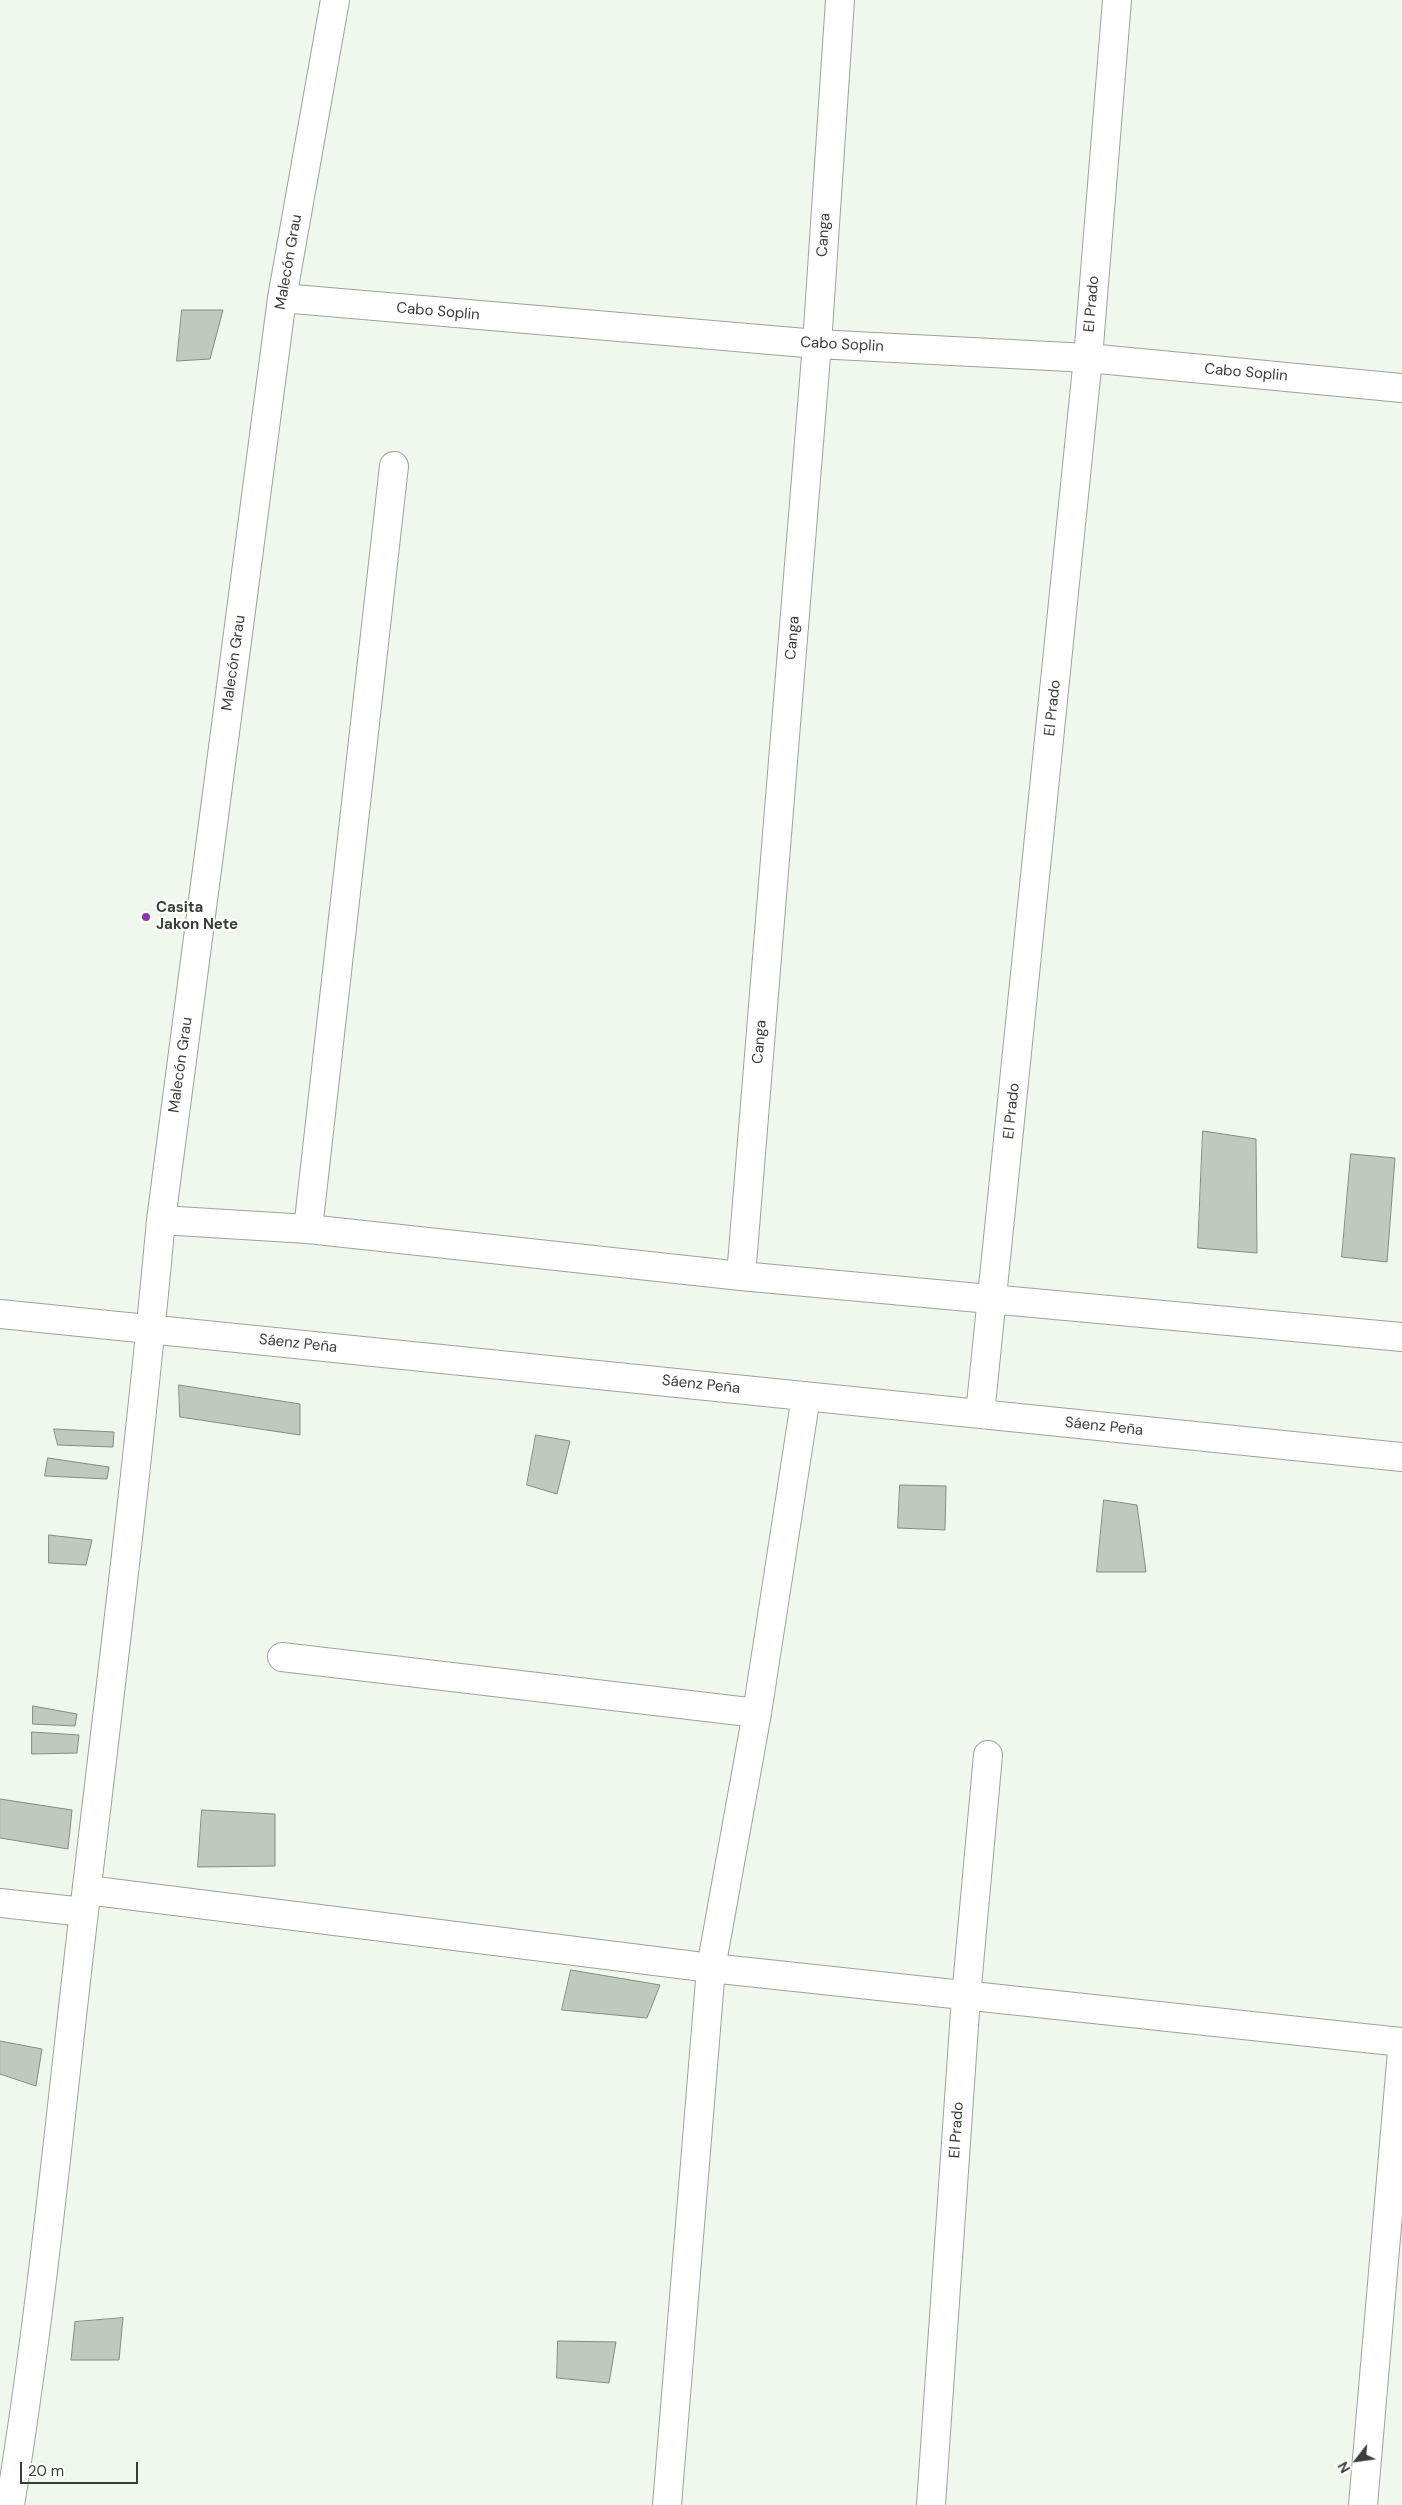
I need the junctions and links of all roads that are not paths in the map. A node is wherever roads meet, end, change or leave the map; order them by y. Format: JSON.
{"nodes":[{"id":1,"x":335,"y":0,"type":"edge"},
{"id":2,"x":840,"y":0,"type":"edge"},
{"id":3,"x":1117,"y":0,"type":"edge"},
{"id":4,"x":282,"y":298,"type":"junction"},
{"id":5,"x":817,"y":344,"type":"junction"},
{"id":6,"x":1088,"y":358,"type":"junction"},
{"id":7,"x":1402,"y":388,"type":"edge"},
{"id":8,"x":394,"y":466,"type":"dead end"},
{"id":9,"x":160,"y":1220,"type":"junction"},
{"id":10,"x":308,"y":1230,"type":"junction"},
{"id":11,"x":741,"y":1276,"type":"junction"},
{"id":12,"x":993,"y":1300,"type":"junction"},
{"id":13,"x":0,"y":1314,"type":"edge"},
{"id":14,"x":151,"y":1329,"type":"junction"},
{"id":15,"x":1402,"y":1337,"type":"edge"},
{"id":16,"x":806,"y":1396,"type":"junction"},
{"id":17,"x":980,"y":1414,"type":"junction"},
{"id":18,"x":1402,"y":1457,"type":"edge"},
{"id":19,"x":282,"y":1657,"type":"dead end"},
{"id":20,"x":757,"y":1713,"type":"junction"},
{"id":21,"x":988,"y":1755,"type":"dead end"},
{"id":22,"x":86,"y":1901,"type":"junction"},
{"id":23,"x":0,"y":1903,"type":"edge"},
{"id":24,"x":711,"y":1968,"type":"junction"},
{"id":25,"x":966,"y":1996,"type":"junction"},
{"id":26,"x":1402,"y":2042,"type":"edge"},
{"id":27,"x":1402,"y":2051,"type":"edge"},
{"id":28,"x":10,"y":2505,"type":"edge"},
{"id":29,"x":667,"y":2505,"type":"edge"},
{"id":30,"x":931,"y":2505,"type":"edge"},
{"id":31,"x":1363,"y":2505,"type":"edge"}],
"edges":[{"from":1,"to":4,"type":"street","name":"Malecón Grau"},
{"from":2,"to":5,"type":"street","name":"Canga"},
{"from":3,"to":6,"type":"street","name":"El Prado"},
{"from":4,"to":5,"type":"street","name":"Cabo Soplin"},
{"from":4,"to":9,"type":"street","name":"Malecón Grau"},
{"from":5,"to":6,"type":"street","name":"Cabo Soplin"},
{"from":5,"to":11,"type":"street","name":"Canga"},
{"from":6,"to":7,"type":"street","name":"Cabo Soplin"},
{"from":6,"to":12,"type":"street","name":"El Prado"},
{"from":8,"to":10,"type":"street"},
{"from":9,"to":10,"type":"street"},
{"from":9,"to":14,"type":"street","name":"Malecón Grau"},
{"from":10,"to":11,"type":"street"},
{"from":11,"to":12,"type":"street"},
{"from":12,"to":15,"type":"street"},
{"from":12,"to":17,"type":"street","name":"El Prado"},
{"from":13,"to":14,"type":"street","name":"Sáenz Peña"},
{"from":14,"to":16,"type":"street","name":"Sáenz Peña"},
{"from":14,"to":22,"type":"street","name":"Malecón Grau"},
{"from":16,"to":17,"type":"street","name":"Sáenz Peña"},
{"from":16,"to":20,"type":"street"},
{"from":17,"to":18,"type":"street","name":"Sáenz Peña"},
{"from":19,"to":20,"type":"street"},
{"from":20,"to":24,"type":"street"},
{"from":21,"to":25,"type":"street","name":"El Prado"},
{"from":22,"to":23,"type":"street"},
{"from":22,"to":24,"type":"street"},
{"from":22,"to":28,"type":"street","name":"Malecón Grau"},
{"from":24,"to":25,"type":"street"},
{"from":24,"to":29,"type":"street"},
{"from":25,"to":26,"type":"street"},
{"from":25,"to":30,"type":"street","name":"El Prado"},
{"from":27,"to":31,"type":"street"}]}
